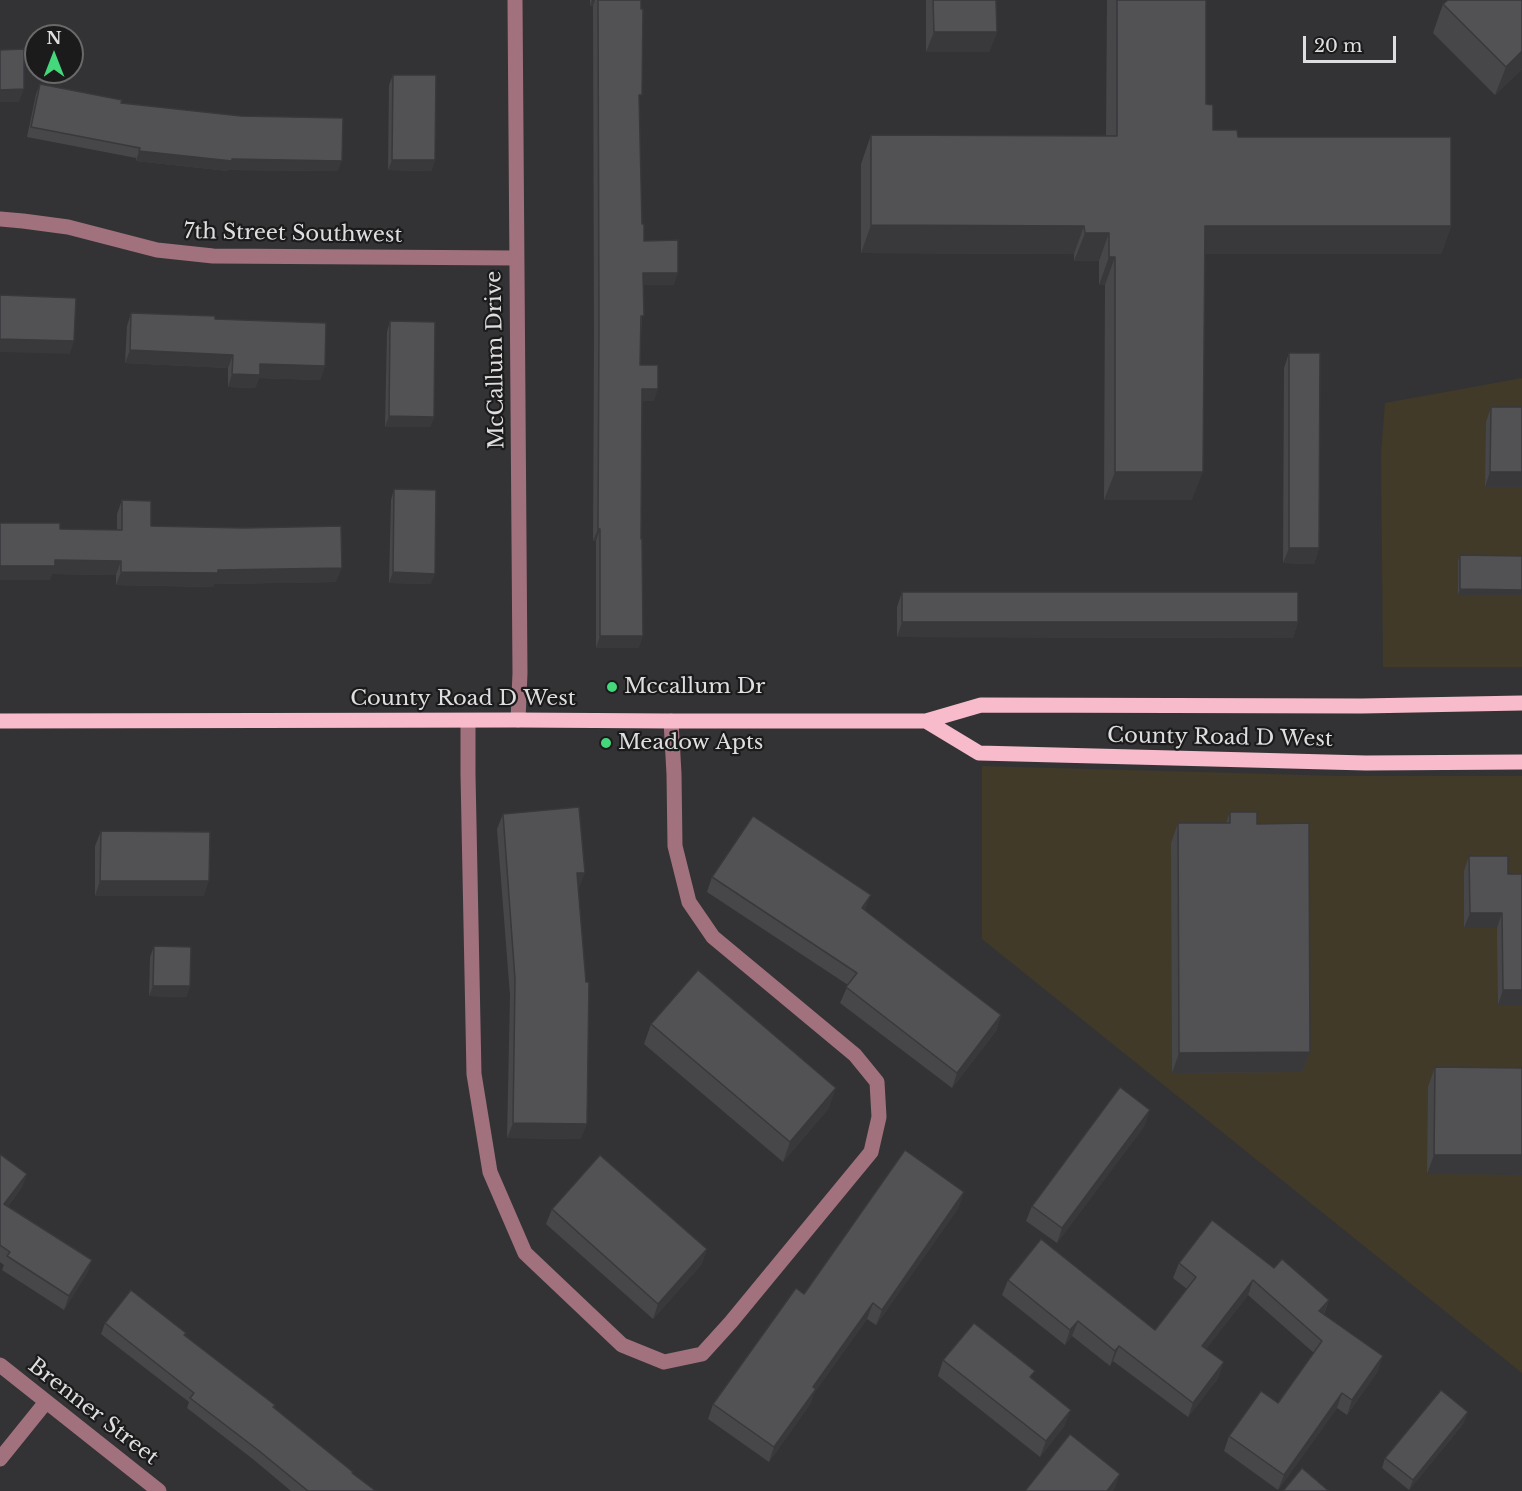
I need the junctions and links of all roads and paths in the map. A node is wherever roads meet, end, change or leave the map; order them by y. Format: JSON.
{"nodes":[{"id":1,"x":515,"y":0,"type":"edge"},
{"id":2,"x":0,"y":219,"type":"edge"},
{"id":3,"x":516,"y":258,"type":"junction"},
{"id":4,"x":1522,"y":702,"type":"edge"},
{"id":5,"x":518,"y":720,"type":"junction"},
{"id":6,"x":0,"y":721,"type":"edge"},
{"id":7,"x":468,"y":721,"type":"junction"},
{"id":8,"x":671,"y":721,"type":"junction"},
{"id":9,"x":926,"y":721,"type":"junction"},
{"id":10,"x":1522,"y":762,"type":"edge"},
{"id":11,"x":0,"y":1365,"type":"edge"},
{"id":12,"x":46,"y":1402,"type":"junction"},
{"id":13,"x":0,"y":1459,"type":"edge"},
{"id":14,"x":159,"y":1491,"type":"edge"}],
"edges":[{"from":1,"to":3,"type":"street","name":"McCallum Drive"},
{"from":2,"to":3,"type":"street","name":"7th Street Southwest"},
{"from":3,"to":5,"type":"street","name":"McCallum Drive"},
{"from":4,"to":9,"type":"main road","name":"County Road D West"},
{"from":5,"to":7,"type":"main road","name":"County Road D West"},
{"from":5,"to":8,"type":"main road","name":"County Road D West"},
{"from":6,"to":7,"type":"main road","name":"County Road D West"},
{"from":7,"to":8,"type":"street"},
{"from":8,"to":9,"type":"main road","name":"County Road D West"},
{"from":9,"to":10,"type":"main road","name":"County Road D West"},
{"from":11,"to":12,"type":"street","name":"Brenner Street"},
{"from":12,"to":13,"type":"street"},
{"from":12,"to":14,"type":"street","name":"Brenner Street"}]}
